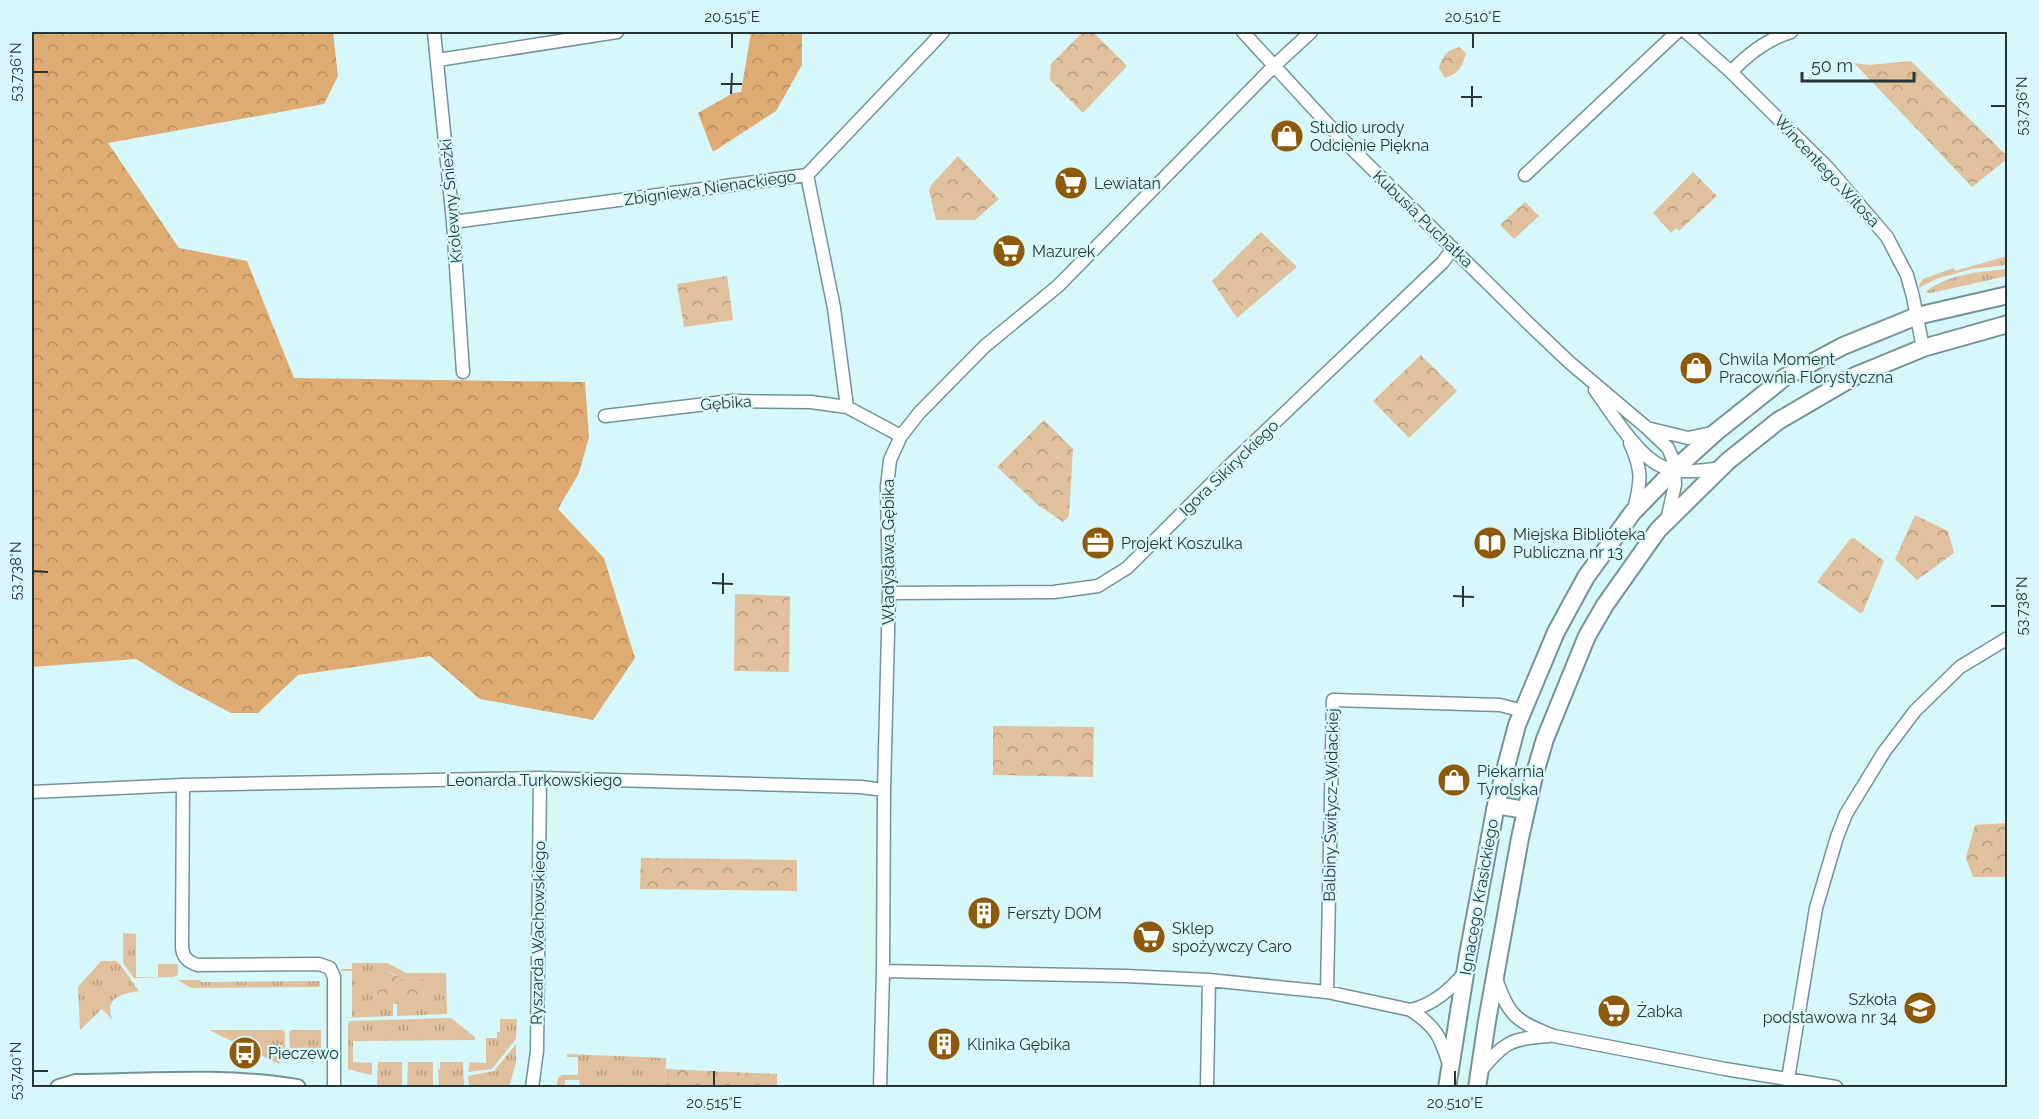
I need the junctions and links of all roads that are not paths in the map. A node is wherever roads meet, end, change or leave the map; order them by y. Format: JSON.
{"nodes":[{"id":1,"x":434,"y":32,"type":"edge"},
{"id":2,"x":617,"y":32,"type":"edge"},
{"id":3,"x":943,"y":32,"type":"edge"},
{"id":4,"x":1243,"y":32,"type":"edge"},
{"id":5,"x":1311,"y":32,"type":"edge"},
{"id":6,"x":1677,"y":32,"type":"edge"},
{"id":7,"x":1686,"y":32,"type":"edge"},
{"id":8,"x":1791,"y":32,"type":"edge"},
{"id":9,"x":438,"y":60,"type":"junction"},
{"id":10,"x":1274,"y":66,"type":"junction"},
{"id":11,"x":1731,"y":72,"type":"junction"},
{"id":12,"x":807,"y":175,"type":"junction"},
{"id":13,"x":1525,"y":175,"type":"dead end"},
{"id":14,"x":453,"y":222,"type":"junction"},
{"id":15,"x":1453,"y":248,"type":"junction"},
{"id":16,"x":2007,"y":295,"type":"edge"},
{"id":17,"x":1917,"y":316,"type":"junction"},
{"id":18,"x":2007,"y":324,"type":"edge"},
{"id":19,"x":1923,"y":348,"type":"junction"},
{"id":20,"x":463,"y":372,"type":"dead end"},
{"id":21,"x":1584,"y":374,"type":"junction"},
{"id":22,"x":847,"y":406,"type":"junction"},
{"id":23,"x":605,"y":416,"type":"dead end"},
{"id":24,"x":1647,"y":428,"type":"junction"},
{"id":25,"x":1716,"y":432,"type":"junction"},
{"id":26,"x":1626,"y":433,"type":"junction"},
{"id":27,"x":901,"y":436,"type":"junction"},
{"id":28,"x":1721,"y":468,"type":"junction"},
{"id":29,"x":1675,"y":469,"type":"junction"},
{"id":30,"x":1633,"y":512,"type":"junction"},
{"id":31,"x":1667,"y":520,"type":"junction"},
{"id":32,"x":889,"y":593,"type":"junction"},
{"id":33,"x":2007,"y":638,"type":"edge"},
{"id":34,"x":1523,"y":711,"type":"junction"},
{"id":35,"x":540,"y":778,"type":"junction"},
{"id":36,"x":183,"y":785,"type":"junction"},
{"id":37,"x":884,"y":790,"type":"junction"},
{"id":38,"x":32,"y":792,"type":"edge"},
{"id":39,"x":1496,"y":805,"type":"junction"},
{"id":40,"x":1526,"y":810,"type":"junction"},
{"id":41,"x":1466,"y":970,"type":"junction"},
{"id":42,"x":883,"y":971,"type":"junction"},
{"id":43,"x":1495,"y":975,"type":"junction"},
{"id":44,"x":1209,"y":980,"type":"junction"},
{"id":45,"x":1327,"y":992,"type":"junction"},
{"id":46,"x":1411,"y":1010,"type":"junction"},
{"id":47,"x":1554,"y":1036,"type":"junction"},
{"id":48,"x":1450,"y":1067,"type":"junction"},
{"id":49,"x":1478,"y":1080,"type":"edge"},
{"id":50,"x":1788,"y":1080,"type":"junction"},
{"id":51,"x":1836,"y":1087,"type":"edge"},
{"id":52,"x":59,"y":1088,"type":"edge"},
{"id":53,"x":297,"y":1088,"type":"edge"},
{"id":54,"x":334,"y":1088,"type":"edge"},
{"id":55,"x":532,"y":1088,"type":"edge"},
{"id":56,"x":880,"y":1088,"type":"edge"},
{"id":57,"x":1207,"y":1088,"type":"edge"},
{"id":58,"x":1447,"y":1088,"type":"edge"}],
"edges":[{"from":1,"to":9,"type":"street","name":"Królewny Śnieżki"},
{"from":2,"to":9,"type":"street"},
{"from":3,"to":12,"type":"street","name":"Zbigniewa Nienackiego"},
{"from":4,"to":10,"type":"street","name":"Kubusia Puchatka"},
{"from":5,"to":10,"type":"street","name":"Władysława Gębika"},
{"from":6,"to":13,"type":"street"},
{"from":7,"to":11,"type":"street","name":"Wincentego Witosa"},
{"from":8,"to":11,"type":"street"},
{"from":9,"to":14,"type":"street","name":"Królewny Śnieżki"},
{"from":10,"to":15,"type":"street","name":"Kubusia Puchatka"},
{"from":10,"to":27,"type":"street","name":"Władysława Gębika"},
{"from":11,"to":17,"type":"street","name":"Wincentego Witosa"},
{"from":12,"to":14,"type":"street","name":"Zbigniewa Nienackiego"},
{"from":12,"to":22,"type":"street"},
{"from":14,"to":20,"type":"street","name":"Królewny Śnieżki"},
{"from":15,"to":21,"type":"street","name":"Kubusia Puchatka"},
{"from":15,"to":32,"type":"street","name":"Igora Sikiryckiego"},
{"from":16,"to":17,"type":"main road"},
{"from":17,"to":19,"type":"street","name":"Wincentego Witosa"},
{"from":17,"to":25,"type":"main road","name":"Ignacego Krasickiego"},
{"from":18,"to":19,"type":"main road"},
{"from":19,"to":28,"type":"main road","name":"Ignacego Krasickiego"},
{"from":21,"to":24,"type":"street","name":"Kubusia Puchatka"},
{"from":21,"to":26,"type":"street","name":"Kubusia Puchatka"},
{"from":22,"to":23,"type":"street","name":"Gębika"},
{"from":22,"to":27,"type":"street","name":"Gębika"},
{"from":24,"to":25,"type":"street","name":"Kubusia Puchatka"},
{"from":24,"to":29,"type":"street","name":"Kubusia Puchatka"},
{"from":25,"to":29,"type":"main road","name":"Ignacego Krasickiego"},
{"from":26,"to":29,"type":"street","name":"Kubusia Puchatka"},
{"from":26,"to":30,"type":"street","name":"Kubusia Puchatka"},
{"from":27,"to":32,"type":"street","name":"Władysława Gębika"},
{"from":28,"to":29,"type":"street","name":"Kubusia Puchatka"},
{"from":28,"to":31,"type":"main road","name":"Ignacego Krasickiego"},
{"from":29,"to":30,"type":"main road","name":"Ignacego Krasickiego"},
{"from":29,"to":31,"type":"street"},
{"from":30,"to":34,"type":"main road","name":"Ignacego Krasickiego"},
{"from":31,"to":40,"type":"main road","name":"Ignacego Krasickiego"},
{"from":32,"to":37,"type":"street","name":"Władysława Gębika"},
{"from":33,"to":50,"type":"street"},
{"from":34,"to":39,"type":"main road","name":"Ignacego Krasickiego"},
{"from":34,"to":45,"type":"street","name":"Balbiny Świtycz-Widackiej"},
{"from":35,"to":36,"type":"street","name":"Leonarda Turkowskiego"},
{"from":35,"to":37,"type":"street","name":"Leonarda Turkowskiego"},
{"from":35,"to":55,"type":"street","name":"Ryszarda Wachowskiego"},
{"from":36,"to":38,"type":"street","name":"Leonarda Turkowskiego"},
{"from":36,"to":54,"type":"street"},
{"from":37,"to":42,"type":"street","name":"Władysława Gębika"},
{"from":39,"to":40,"type":"main road"},
{"from":39,"to":41,"type":"main road","name":"Ignacego Krasickiego"},
{"from":40,"to":43,"type":"main road","name":"Ignacego Krasickiego"},
{"from":41,"to":46,"type":"street"},
{"from":41,"to":48,"type":"main road","name":"Ignacego Krasickiego"},
{"from":42,"to":44,"type":"street"},
{"from":42,"to":56,"type":"street","name":"Władysława Gębika"},
{"from":43,"to":47,"type":"street"},
{"from":43,"to":49,"type":"main road","name":"Ignacego Krasickiego"},
{"from":44,"to":45,"type":"street"},
{"from":44,"to":57,"type":"street"},
{"from":45,"to":46,"type":"street"},
{"from":46,"to":48,"type":"street"},
{"from":47,"to":49,"type":"street"},
{"from":47,"to":50,"type":"street"},
{"from":48,"to":58,"type":"main road","name":"Ignacego Krasickiego"},
{"from":50,"to":51,"type":"street"},
{"from":52,"to":53,"type":"main road"}]}
